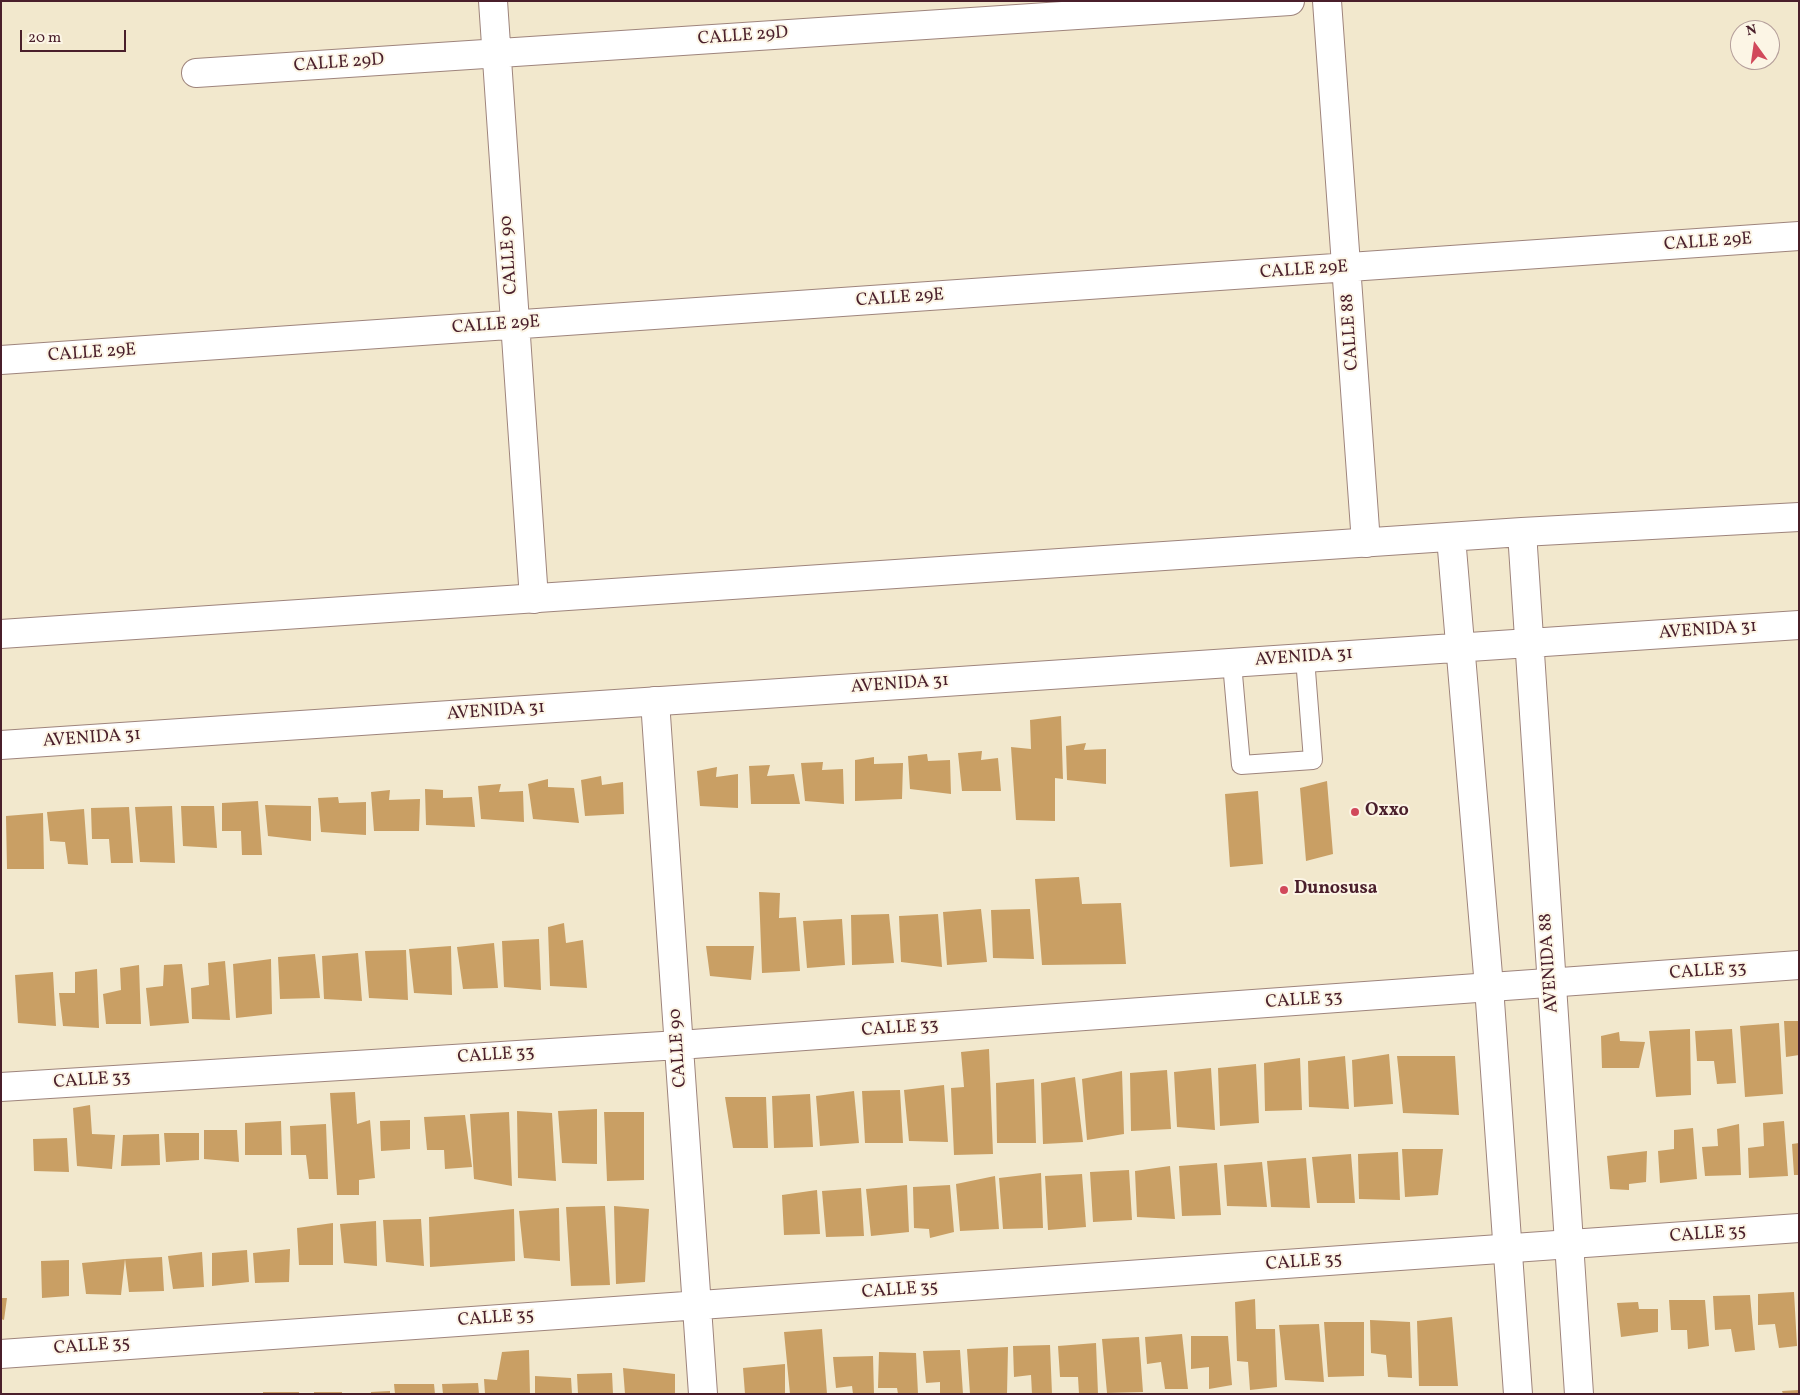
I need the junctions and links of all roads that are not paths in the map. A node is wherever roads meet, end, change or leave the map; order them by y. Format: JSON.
{"nodes":[{"id":1,"x":493,"y":1,"type":"edge"},
{"id":2,"x":1290,"y":1,"type":"edge"},
{"id":3,"x":1327,"y":1,"type":"edge"},
{"id":4,"x":496,"y":54,"type":"junction"},
{"id":5,"x":196,"y":73,"type":"dead end"},
{"id":6,"x":1799,"y":236,"type":"edge"},
{"id":7,"x":1346,"y":268,"type":"junction"},
{"id":8,"x":515,"y":325,"type":"junction"},
{"id":9,"x":1,"y":360,"type":"edge"},
{"id":10,"x":1799,"y":517,"type":"edge"},
{"id":11,"x":1522,"y":532,"type":"junction"},
{"id":12,"x":1451,"y":537,"type":"junction"},
{"id":13,"x":1366,"y":543,"type":"junction"},
{"id":14,"x":534,"y":598,"type":"junction"},
{"id":15,"x":1799,"y":625,"type":"edge"},
{"id":16,"x":1,"y":634,"type":"edge"},
{"id":17,"x":1530,"y":643,"type":"junction"},
{"id":18,"x":1461,"y":648,"type":"junction"},
{"id":19,"x":1306,"y":658,"type":"junction"},
{"id":20,"x":1232,"y":663,"type":"junction"},
{"id":21,"x":655,"y":701,"type":"junction"},
{"id":22,"x":1,"y":745,"type":"edge"},
{"id":23,"x":1799,"y":965,"type":"edge"},
{"id":24,"x":1552,"y":983,"type":"junction"},
{"id":25,"x":1489,"y":988,"type":"junction"},
{"id":26,"x":679,"y":1045,"type":"junction"},
{"id":27,"x":1,"y":1087,"type":"edge"},
{"id":28,"x":1799,"y":1228,"type":"edge"},
{"id":29,"x":1569,"y":1244,"type":"junction"},
{"id":30,"x":1508,"y":1248,"type":"junction"},
{"id":31,"x":697,"y":1305,"type":"junction"},
{"id":32,"x":1,"y":1354,"type":"edge"},
{"id":33,"x":703,"y":1394,"type":"edge"},
{"id":34,"x":1518,"y":1394,"type":"edge"},
{"id":35,"x":1579,"y":1394,"type":"edge"}],
"edges":[{"from":1,"to":4,"type":"street","name":"CALLE 90"},
{"from":2,"to":4,"type":"street","name":"CALLE 29D"},
{"from":3,"to":7,"type":"street","name":"CALLE 88"},
{"from":4,"to":5,"type":"street","name":"CALLE 29D"},
{"from":4,"to":8,"type":"street","name":"CALLE 90"},
{"from":6,"to":7,"type":"street","name":"CALLE 29E"},
{"from":7,"to":8,"type":"street","name":"CALLE 29E"},
{"from":7,"to":13,"type":"street","name":"CALLE 88"},
{"from":8,"to":9,"type":"street","name":"CALLE 29E"},
{"from":8,"to":14,"type":"street","name":"CALLE 90"},
{"from":10,"to":11,"type":"street"},
{"from":11,"to":12,"type":"street"},
{"from":11,"to":17,"type":"street","name":"AVENIDA 88"},
{"from":12,"to":13,"type":"street"},
{"from":12,"to":18,"type":"street"},
{"from":13,"to":14,"type":"street"},
{"from":14,"to":16,"type":"street"},
{"from":15,"to":17,"type":"street","name":"AVENIDA 31"},
{"from":17,"to":18,"type":"street","name":"AVENIDA 31"},
{"from":17,"to":24,"type":"street","name":"AVENIDA 88"},
{"from":18,"to":19,"type":"street","name":"AVENIDA 31"},
{"from":18,"to":25,"type":"street"},
{"from":19,"to":20,"type":"street","name":"AVENIDA 31"},
{"from":19,"to":20,"type":"lane"},
{"from":20,"to":21,"type":"street","name":"AVENIDA 31"},
{"from":21,"to":22,"type":"street","name":"AVENIDA 31"},
{"from":21,"to":26,"type":"street","name":"CALLE 90"},
{"from":23,"to":24,"type":"street","name":"CALLE 33"},
{"from":24,"to":25,"type":"street","name":"CALLE 33"},
{"from":24,"to":29,"type":"street","name":"AVENIDA 88"},
{"from":25,"to":26,"type":"street","name":"CALLE 33"},
{"from":25,"to":30,"type":"street"},
{"from":26,"to":27,"type":"street","name":"CALLE 33"},
{"from":26,"to":31,"type":"street","name":"CALLE 90"},
{"from":28,"to":29,"type":"street","name":"CALLE 35"},
{"from":29,"to":30,"type":"street","name":"CALLE 35"},
{"from":29,"to":35,"type":"street","name":"AVENIDA 88"},
{"from":30,"to":31,"type":"street","name":"CALLE 35"},
{"from":30,"to":34,"type":"street"},
{"from":31,"to":32,"type":"street","name":"CALLE 35"},
{"from":31,"to":33,"type":"street","name":"CALLE 90"}]}
